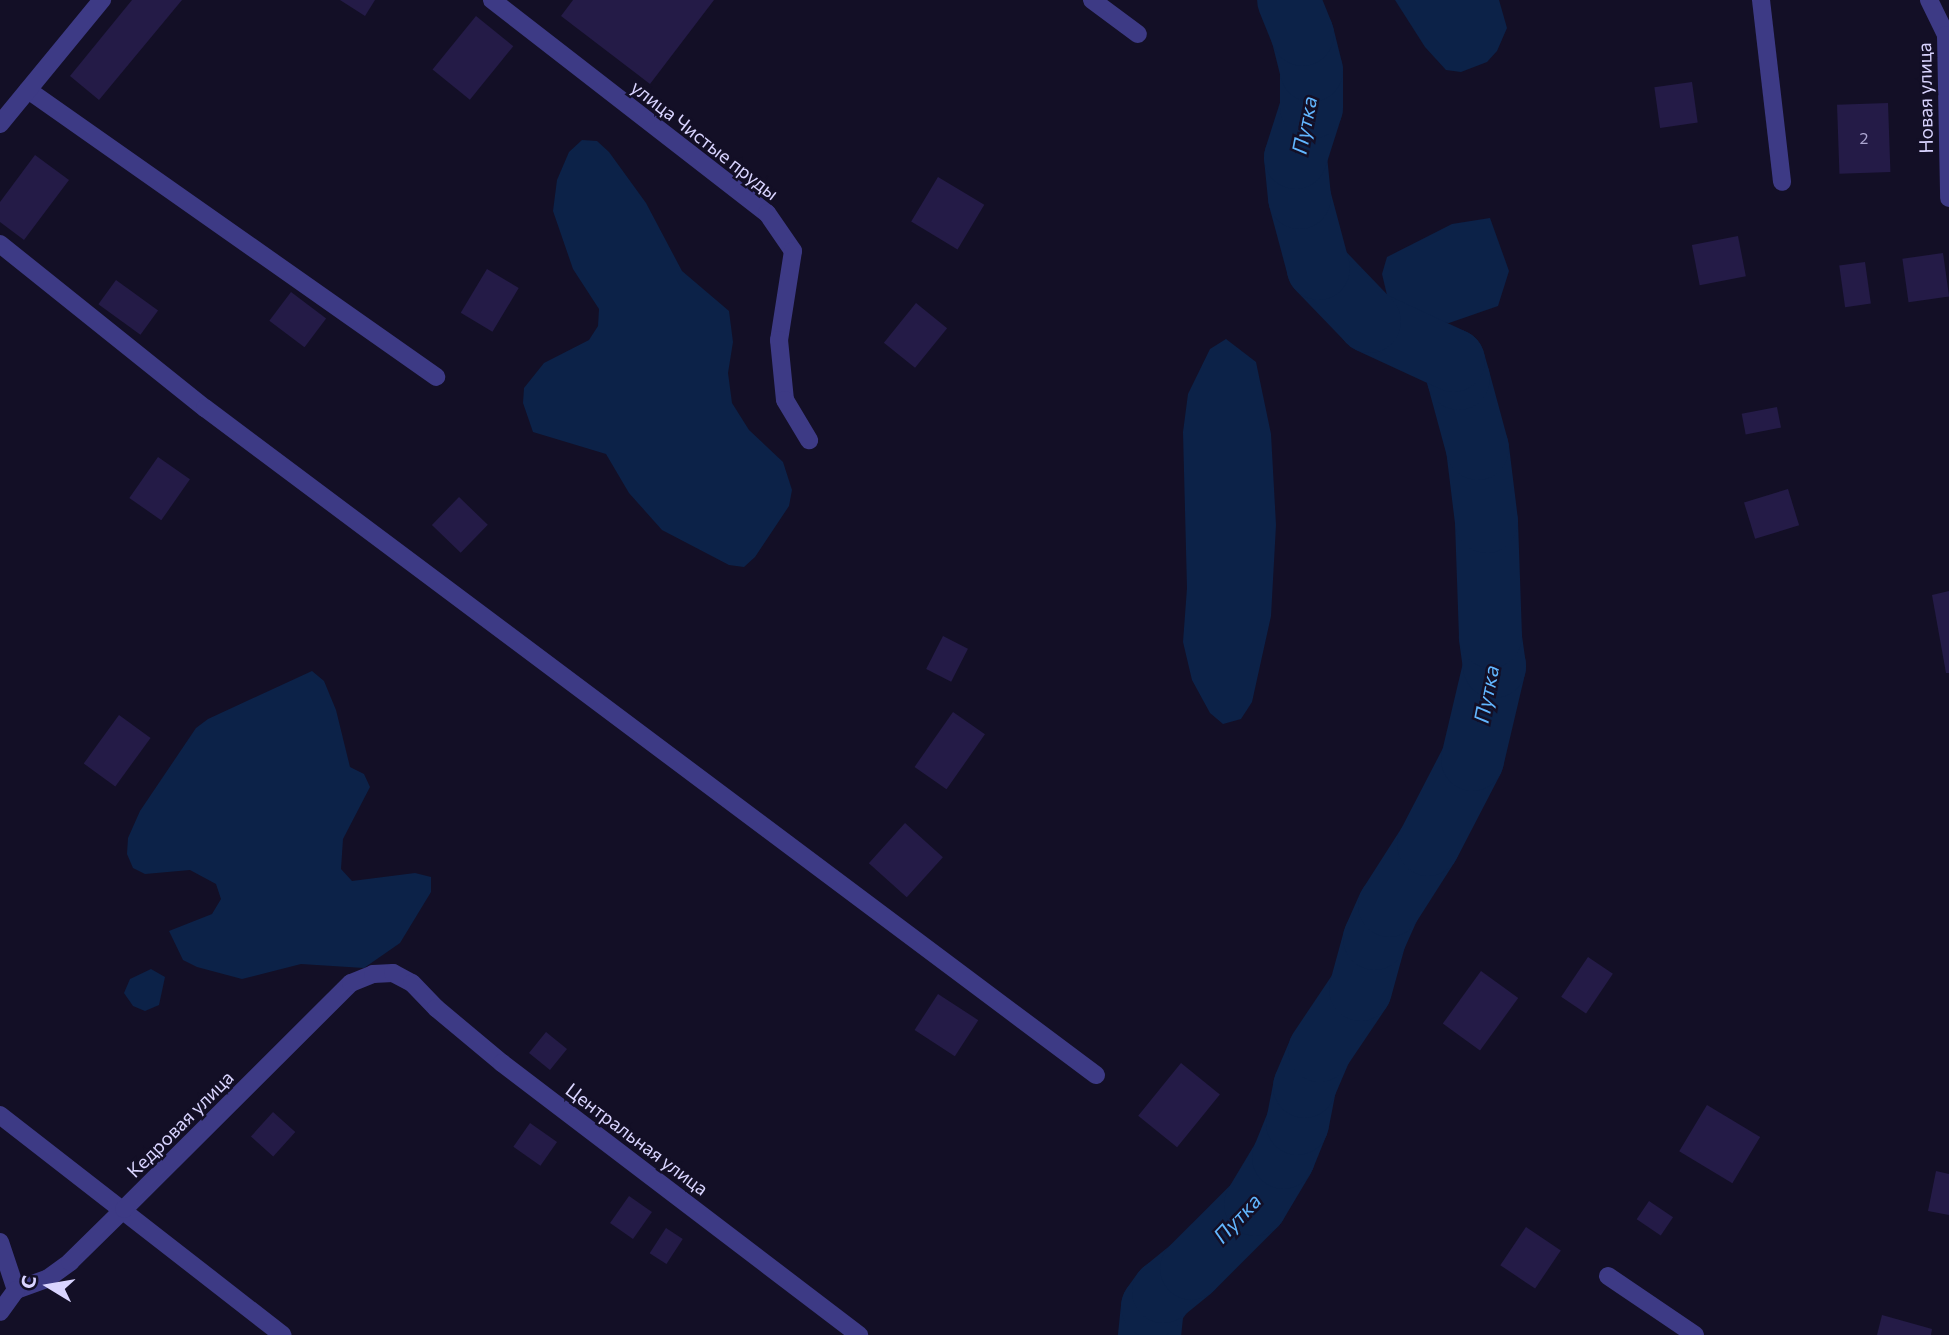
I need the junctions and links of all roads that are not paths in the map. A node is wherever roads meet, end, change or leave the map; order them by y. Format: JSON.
{"nodes":[{"id":1,"x":102,"y":0,"type":"edge"},
{"id":2,"x":492,"y":0,"type":"edge"},
{"id":3,"x":1092,"y":0,"type":"edge"},
{"id":4,"x":1761,"y":0,"type":"edge"},
{"id":5,"x":1929,"y":0,"type":"edge"},
{"id":6,"x":1138,"y":34,"type":"dead end"},
{"id":7,"x":28,"y":90,"type":"junction"},
{"id":8,"x":0,"y":124,"type":"edge"},
{"id":9,"x":1782,"y":182,"type":"dead end"},
{"id":10,"x":1949,"y":198,"type":"edge"},
{"id":11,"x":0,"y":244,"type":"edge"},
{"id":12,"x":436,"y":376,"type":"dead end"},
{"id":13,"x":809,"y":440,"type":"dead end"},
{"id":14,"x":393,"y":974,"type":"joint"},
{"id":15,"x":1096,"y":1075,"type":"dead end"},
{"id":16,"x":0,"y":1115,"type":"edge"},
{"id":17,"x":124,"y":1209,"type":"junction"},
{"id":18,"x":0,"y":1242,"type":"edge"},
{"id":19,"x":1608,"y":1276,"type":"dead end"},
{"id":20,"x":16,"y":1290,"type":"junction"},
{"id":21,"x":0,"y":1312,"type":"edge"},
{"id":22,"x":283,"y":1335,"type":"edge"},
{"id":23,"x":859,"y":1335,"type":"edge"},
{"id":24,"x":1695,"y":1335,"type":"edge"}],
"edges":[{"from":1,"to":7,"type":"street"},
{"from":2,"to":13,"type":"street","name":"улица Чистые пруды"},
{"from":3,"to":6,"type":"street"},
{"from":4,"to":9,"type":"street"},
{"from":5,"to":10,"type":"street","name":"Новая улица"},
{"from":7,"to":8,"type":"street"},
{"from":7,"to":12,"type":"street"},
{"from":11,"to":15,"type":"street"},
{"from":14,"to":17,"type":"street","name":"Кедровая улица"},
{"from":14,"to":23,"type":"street","name":"Центральная улица"},
{"from":16,"to":17,"type":"street"},
{"from":17,"to":20,"type":"street","name":"Кедровая улица"},
{"from":17,"to":22,"type":"street"},
{"from":18,"to":20,"type":"street"},
{"from":19,"to":24,"type":"street"},
{"from":20,"to":21,"type":"street"}]}
